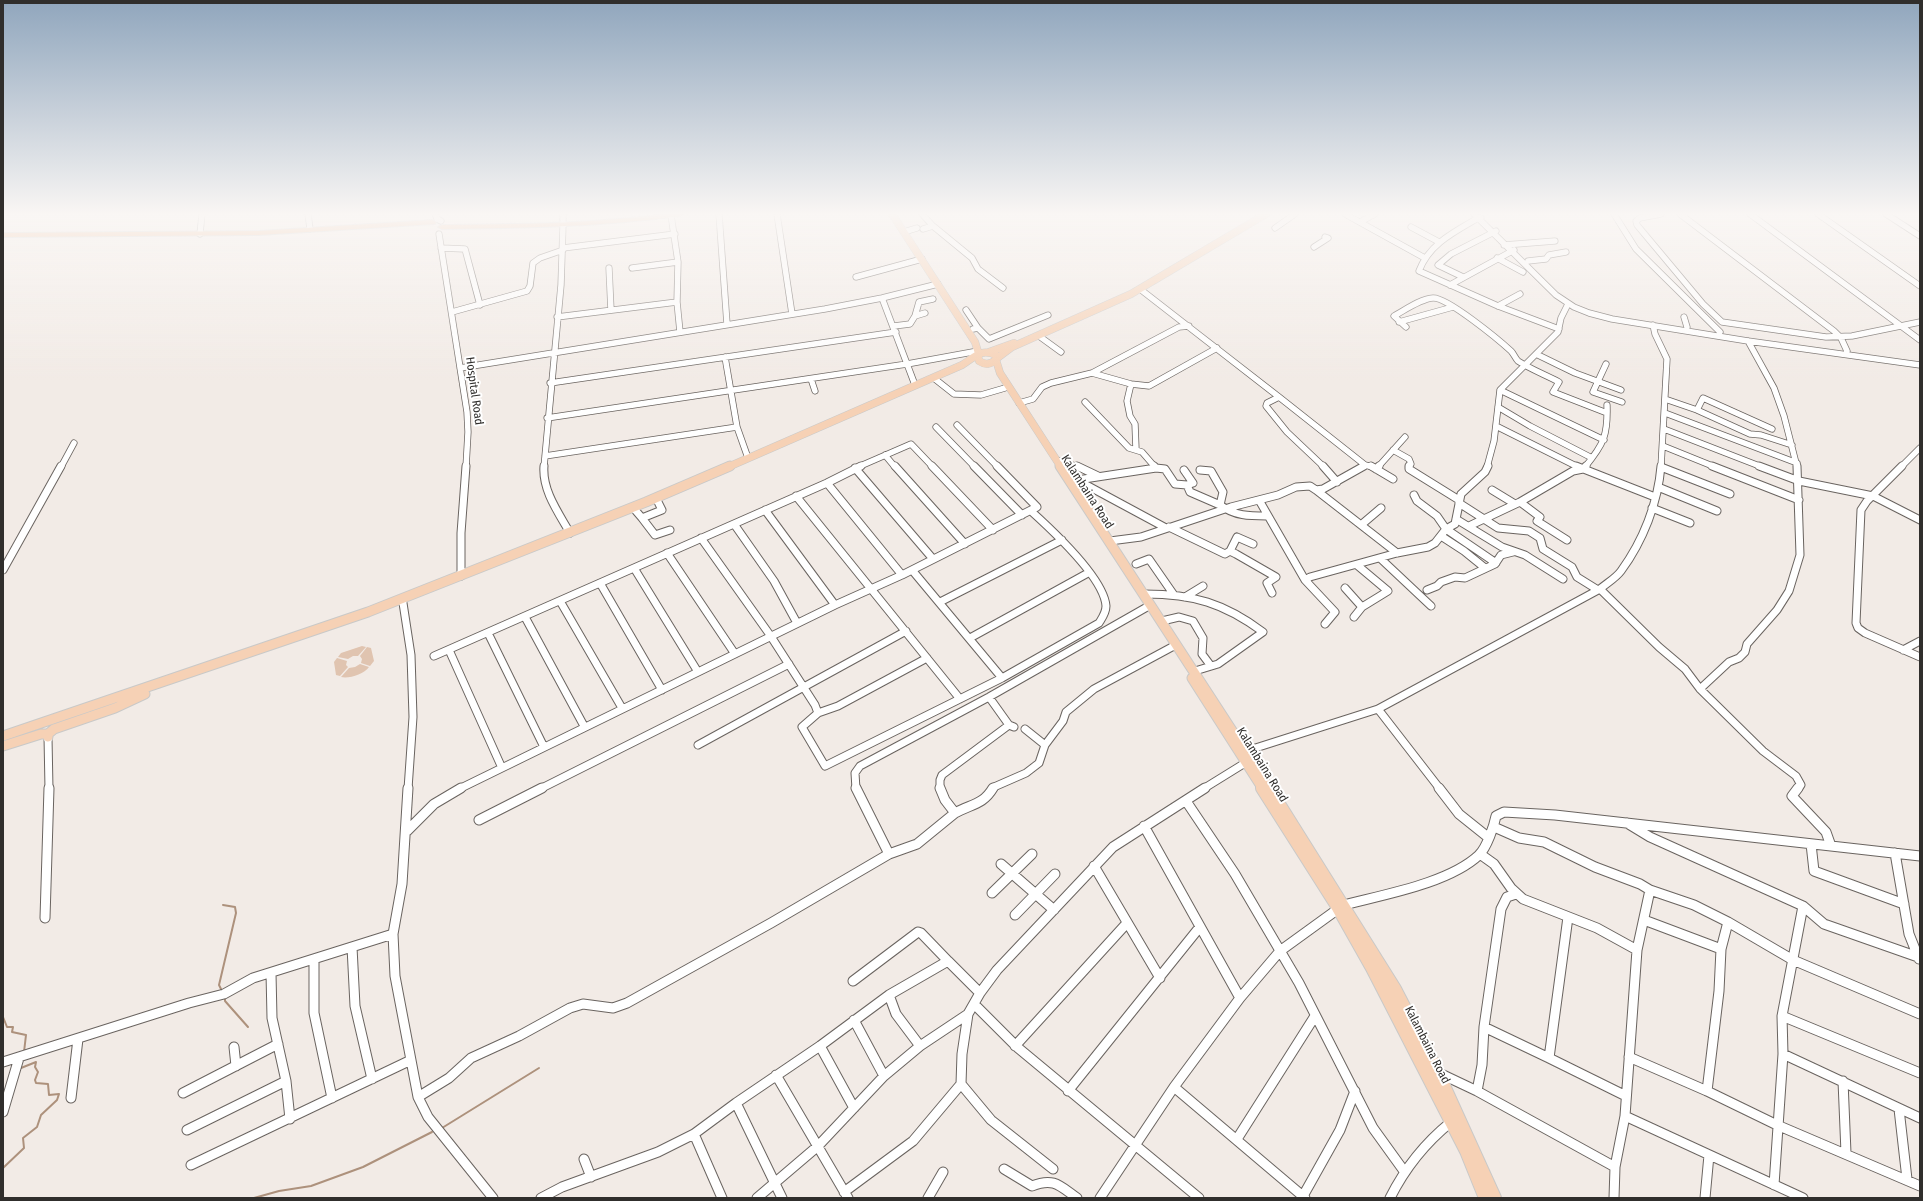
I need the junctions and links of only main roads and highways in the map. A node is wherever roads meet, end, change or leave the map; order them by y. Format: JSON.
{"nodes":[{"id":1,"x":929,"y":270,"type":"edge"},
{"id":2,"x":935,"y":270,"type":"edge"},
{"id":3,"x":1165,"y":270,"type":"edge"},
{"id":4,"x":1172,"y":270,"type":"edge"},
{"id":5,"x":988,"y":352,"type":"junction"},
{"id":6,"x":978,"y":354,"type":"junction"},
{"id":7,"x":996,"y":360,"type":"junction"},
{"id":8,"x":986,"y":364,"type":"junction"},
{"id":9,"x":152,"y":691,"type":"junction"},
{"id":10,"x":3,"y":736,"type":"edge"},
{"id":11,"x":3,"y":741,"type":"edge"},
{"id":12,"x":3,"y":746,"type":"edge"},
{"id":13,"x":1340,"y":907,"type":"junction"},
{"id":14,"x":1485,"y":1198,"type":"edge"},
{"id":15,"x":1495,"y":1198,"type":"edge"}],
"edges":[{"from":1,"to":6,"type":"main road"},
{"from":2,"to":5,"type":"main road"},
{"from":3,"to":5,"type":"main road"},
{"from":4,"to":7,"type":"main road"},
{"from":5,"to":6,"type":"main road"},
{"from":5,"to":7,"type":"main road"},
{"from":6,"to":8,"type":"main road","name":"Kalambaina Road"},
{"from":6,"to":10,"type":"main road"},
{"from":7,"to":8,"type":"main road"},
{"from":7,"to":13,"type":"main road","name":"Kalambaina Road"},
{"from":8,"to":9,"type":"main road"},
{"from":8,"to":13,"type":"main road","name":"Kalambaina Road"},
{"from":9,"to":11,"type":"main road"},
{"from":9,"to":12,"type":"main road"},
{"from":13,"to":14,"type":"main road","name":"Kalambaina Road"},
{"from":13,"to":15,"type":"main road","name":"Kalambaina Road"}]}
